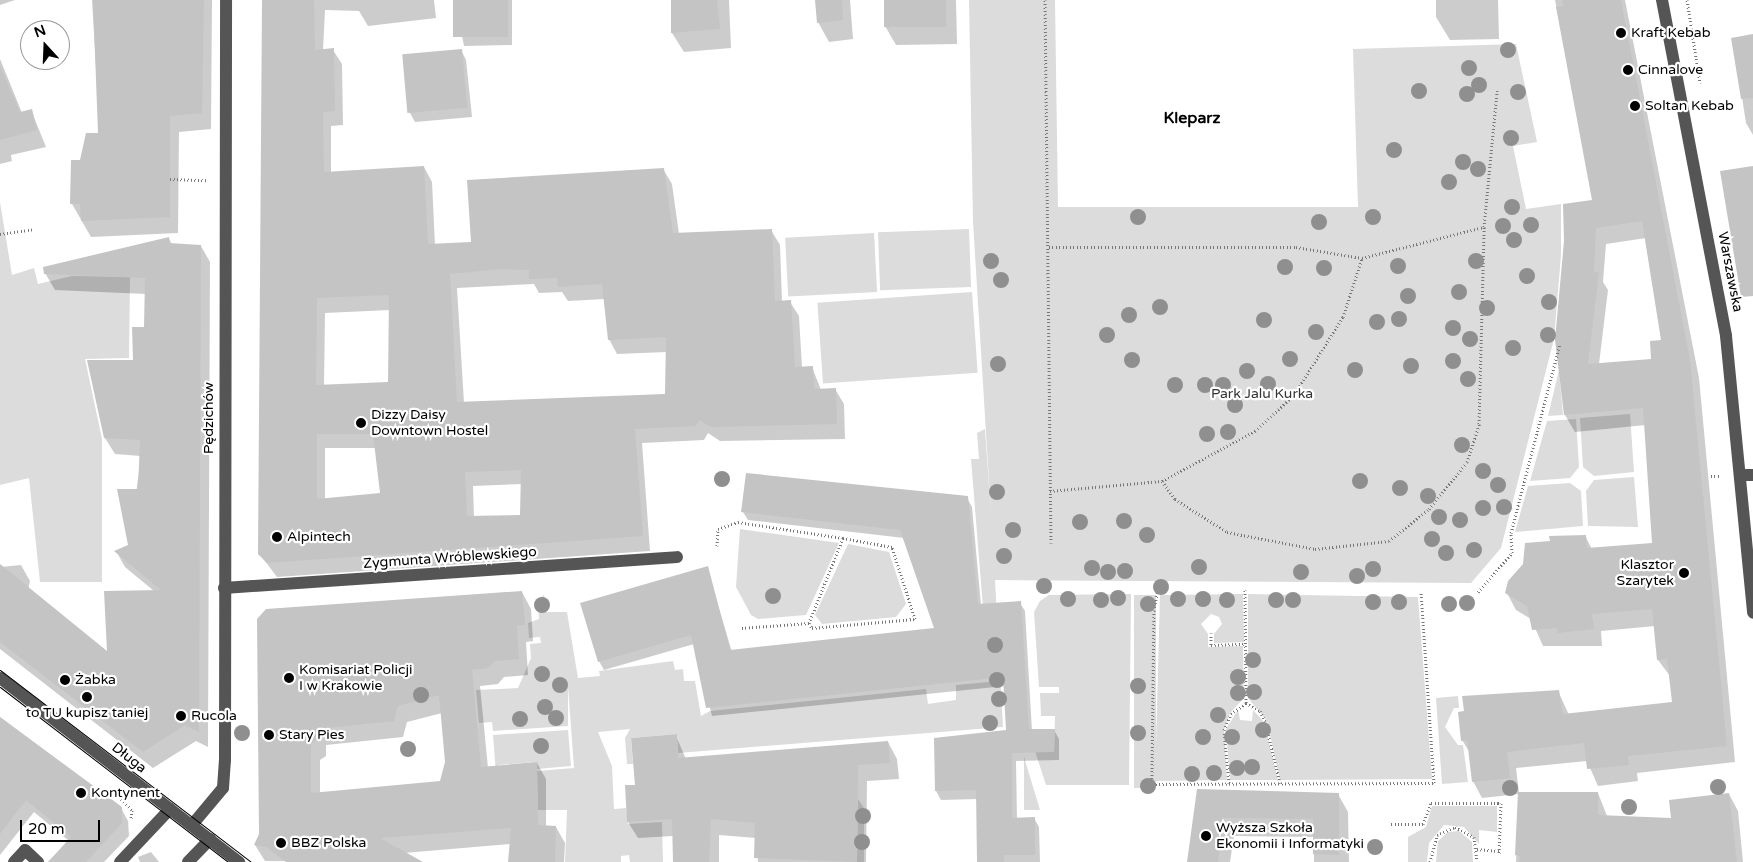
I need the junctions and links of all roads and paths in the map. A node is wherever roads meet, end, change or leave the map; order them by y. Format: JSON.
{"nodes":[{"id":1,"x":226,"y":0,"type":"edge"},
{"id":2,"x":1045,"y":0,"type":"edge"},
{"id":3,"x":1662,"y":0,"type":"edge"},
{"id":4,"x":1497,"y":91,"type":"dead end"},
{"id":5,"x":170,"y":179,"type":"dead end"},
{"id":6,"x":209,"y":180,"type":"dead end"},
{"id":7,"x":1484,"y":228,"type":"junction"},
{"id":8,"x":35,"y":229,"type":"dead end"},
{"id":9,"x":0,"y":234,"type":"edge"},
{"id":10,"x":1050,"y":247,"type":"junction"},
{"id":11,"x":1362,"y":258,"type":"junction"},
{"id":12,"x":1560,"y":344,"type":"dead end"},
{"id":13,"x":1747,"y":475,"type":"edge"},
{"id":14,"x":1162,"y":481,"type":"junction"},
{"id":15,"x":1050,"y":492,"type":"junction"},
{"id":16,"x":843,"y":538,"type":"junction"},
{"id":17,"x":1051,"y":543,"type":"dead end"},
{"id":18,"x":717,"y":546,"type":"dead end"},
{"id":19,"x":677,"y":557,"type":"dead end"},
{"id":20,"x":224,"y":588,"type":"junction"},
{"id":21,"x":1158,"y":590,"type":"dead end"},
{"id":22,"x":1245,"y":590,"type":"dead end"},
{"id":23,"x":1421,"y":592,"type":"dead end"},
{"id":24,"x":1478,"y":592,"type":"dead end"},
{"id":25,"x":1753,"y":613,"type":"edge"},
{"id":26,"x":809,"y":623,"type":"junction"},
{"id":27,"x":741,"y":628,"type":"dead end"},
{"id":28,"x":1211,"y":633,"type":"dead end"},
{"id":29,"x":1246,"y":644,"type":"junction"},
{"id":30,"x":0,"y":678,"type":"edge"},
{"id":31,"x":1246,"y":703,"type":"junction"},
{"id":32,"x":1229,"y":783,"type":"junction"},
{"id":33,"x":1280,"y":783,"type":"junction"},
{"id":34,"x":120,"y":797,"type":"dead end"},
{"id":35,"x":170,"y":809,"type":"junction"},
{"id":36,"x":133,"y":813,"type":"dead end"},
{"id":37,"x":1391,"y":824,"type":"dead end"},
{"id":38,"x":192,"y":825,"type":"junction"},
{"id":39,"x":210,"y":838,"type":"junction"},
{"id":40,"x":1477,"y":849,"type":"junction"},
{"id":41,"x":14,"y":862,"type":"edge"},
{"id":42,"x":38,"y":862,"type":"edge"},
{"id":43,"x":120,"y":862,"type":"edge"},
{"id":44,"x":188,"y":862,"type":"edge"},
{"id":45,"x":239,"y":862,"type":"edge"},
{"id":46,"x":1430,"y":862,"type":"edge"},
{"id":47,"x":1477,"y":862,"type":"edge"}],
"edges":[{"from":1,"to":20,"type":"street","name":"Pędzichów"},
{"from":2,"to":10,"type":"path"},
{"from":3,"to":13,"type":"street","name":"Warszawska"},
{"from":4,"to":7,"type":"path"},
{"from":5,"to":6,"type":"path"},
{"from":7,"to":11,"type":"path"},
{"from":7,"to":14,"type":"path"},
{"from":8,"to":9,"type":"path"},
{"from":10,"to":11,"type":"path"},
{"from":10,"to":15,"type":"path"},
{"from":11,"to":14,"type":"path"},
{"from":12,"to":24,"type":"path"},
{"from":13,"to":25,"type":"street","name":"Warszawska"},
{"from":14,"to":15,"type":"path"},
{"from":15,"to":17,"type":"path"},
{"from":16,"to":18,"type":"path"},
{"from":16,"to":26,"type":"path"},
{"from":16,"to":26,"type":"path"},
{"from":19,"to":20,"type":"street","name":"Zygmunta Wróblewskiego"},
{"from":20,"to":38,"type":"street","name":"Pędzichów"},
{"from":21,"to":32,"type":"path"},
{"from":22,"to":29,"type":"path"},
{"from":23,"to":33,"type":"path"},
{"from":26,"to":27,"type":"path"},
{"from":28,"to":29,"type":"path"},
{"from":29,"to":31,"type":"path"},
{"from":30,"to":35,"type":"street","name":"Długa"},
{"from":31,"to":32,"type":"path"},
{"from":31,"to":33,"type":"path"},
{"from":32,"to":33,"type":"path"},
{"from":34,"to":36,"type":"path"},
{"from":35,"to":38,"type":"street","name":"Długa"},
{"from":35,"to":43,"type":"street"},
{"from":37,"to":40,"type":"path"},
{"from":38,"to":39,"type":"street","name":"Długa"},
{"from":39,"to":44,"type":"street"},
{"from":39,"to":45,"type":"street","name":"Długa"},
{"from":40,"to":46,"type":"path"},
{"from":40,"to":47,"type":"path"},
{"from":41,"to":42,"type":"street"}]}
